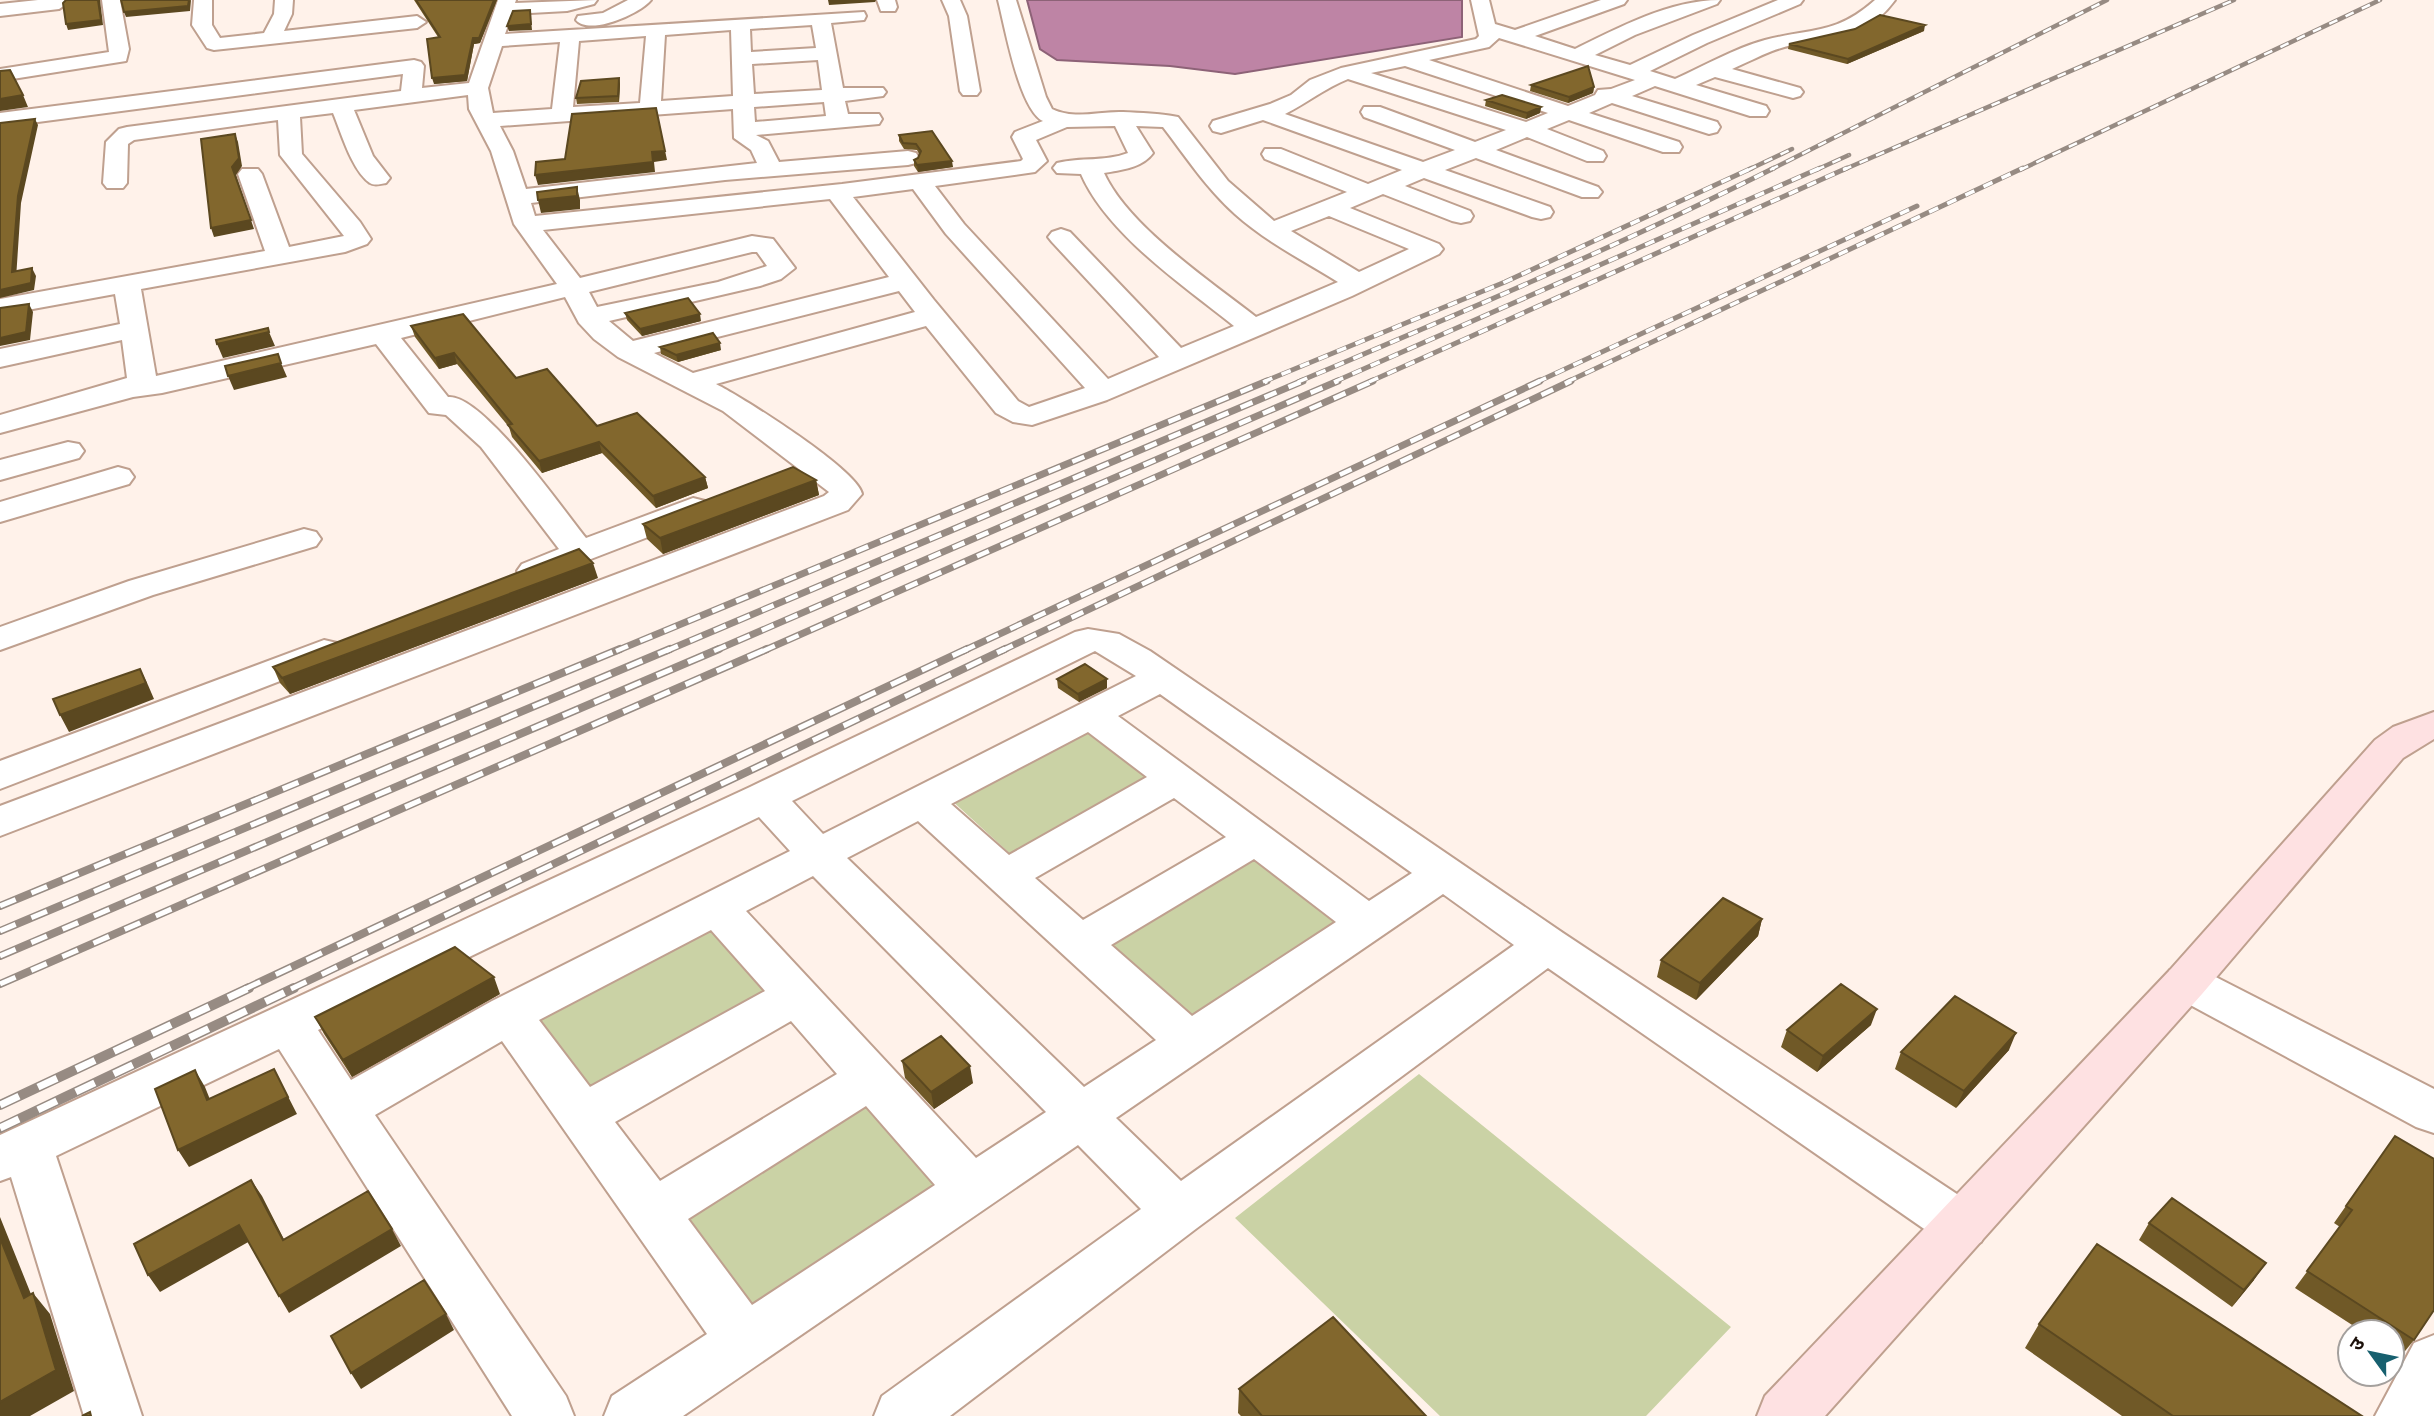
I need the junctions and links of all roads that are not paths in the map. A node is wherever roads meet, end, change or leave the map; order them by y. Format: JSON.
{"nodes":[{"id":1,"x":111,"y":0,"type":"edge"},
{"id":2,"x":203,"y":0,"type":"edge"},
{"id":3,"x":284,"y":0,"type":"edge"},
{"id":4,"x":588,"y":0,"type":"edge"},
{"id":5,"x":951,"y":0,"type":"edge"},
{"id":6,"x":1007,"y":0,"type":"edge"},
{"id":7,"x":1479,"y":0,"type":"edge"},
{"id":8,"x":1618,"y":0,"type":"edge"},
{"id":9,"x":1711,"y":0,"type":"edge"},
{"id":10,"x":1794,"y":0,"type":"edge"},
{"id":11,"x":640,"y":1,"type":"edge"},
{"id":12,"x":1854,"y":2,"type":"dead end"},
{"id":13,"x":59,"y":3,"type":"dead end"},
{"id":14,"x":1880,"y":3,"type":"edge"},
{"id":15,"x":0,"y":10,"type":"edge"},
{"id":16,"x":857,"y":16,"type":"dead end"},
{"id":17,"x":500,"y":19,"type":"edge"},
{"id":18,"x":821,"y":19,"type":"junction"},
{"id":19,"x":417,"y":22,"type":"dead end"},
{"id":20,"x":740,"y":24,"type":"junction"},
{"id":21,"x":1487,"y":28,"type":"junction"},
{"id":22,"x":656,"y":29,"type":"junction"},
{"id":23,"x":570,"y":36,"type":"junction"},
{"id":24,"x":1515,"y":37,"type":"junction"},
{"id":25,"x":270,"y":40,"type":"junction"},
{"id":26,"x":1470,"y":47,"type":"junction"},
{"id":27,"x":826,"y":53,"type":"junction"},
{"id":28,"x":1496,"y":56,"type":"dead end"},
{"id":29,"x":1576,"y":56,"type":"junction"},
{"id":30,"x":741,"y":59,"type":"junction"},
{"id":31,"x":1408,"y":60,"type":"junction"},
{"id":32,"x":1714,"y":70,"type":"junction"},
{"id":33,"x":1348,"y":72,"type":"junction"},
{"id":34,"x":1632,"y":72,"type":"junction"},
{"id":35,"x":0,"y":75,"type":"edge"},
{"id":36,"x":1666,"y":83,"type":"junction"},
{"id":37,"x":1586,"y":87,"type":"edge"},
{"id":38,"x":478,"y":88,"type":"junction"},
{"id":39,"x":970,"y":91,"type":"dead end"},
{"id":40,"x":876,"y":92,"type":"dead end"},
{"id":41,"x":1793,"y":92,"type":"dead end"},
{"id":42,"x":418,"y":95,"type":"junction"},
{"id":43,"x":833,"y":95,"type":"junction"},
{"id":44,"x":1611,"y":96,"type":"junction"},
{"id":45,"x":741,"y":101,"type":"junction"},
{"id":46,"x":341,"y":105,"type":"junction"},
{"id":47,"x":650,"y":108,"type":"junction"},
{"id":48,"x":290,"y":111,"type":"junction"},
{"id":49,"x":1758,"y":111,"type":"dead end"},
{"id":50,"x":1372,"y":112,"type":"dead end"},
{"id":51,"x":1570,"y":113,"type":"junction"},
{"id":52,"x":562,"y":114,"type":"junction"},
{"id":53,"x":1265,"y":114,"type":"junction"},
{"id":54,"x":881,"y":118,"type":"dead end"},
{"id":55,"x":1121,"y":118,"type":"junction"},
{"id":56,"x":0,"y":120,"type":"edge"},
{"id":57,"x":488,"y":120,"type":"junction"},
{"id":58,"x":1062,"y":121,"type":"junction"},
{"id":59,"x":838,"y":122,"type":"junction"},
{"id":60,"x":1221,"y":127,"type":"dead end"},
{"id":61,"x":1709,"y":127,"type":"dead end"},
{"id":62,"x":744,"y":129,"type":"junction"},
{"id":63,"x":1527,"y":130,"type":"junction"},
{"id":64,"x":1671,"y":147,"type":"dead end"},
{"id":65,"x":1476,"y":149,"type":"junction"},
{"id":66,"x":1273,"y":154,"type":"dead end"},
{"id":67,"x":1595,"y":156,"type":"dead end"},
{"id":68,"x":908,"y":158,"type":"dead end"},
{"id":69,"x":1031,"y":165,"type":"junction"},
{"id":70,"x":1089,"y":166,"type":"junction"},
{"id":71,"x":771,"y":169,"type":"junction"},
{"id":72,"x":1425,"y":169,"type":"junction"},
{"id":73,"x":250,"y":174,"type":"dead end"},
{"id":74,"x":378,"y":178,"type":"dead end"},
{"id":75,"x":920,"y":182,"type":"junction"},
{"id":76,"x":115,"y":183,"type":"dead end"},
{"id":77,"x":1375,"y":189,"type":"junction"},
{"id":78,"x":837,"y":192,"type":"junction"},
{"id":79,"x":1590,"y":192,"type":"dead end"},
{"id":80,"x":1328,"y":207,"type":"junction"},
{"id":81,"x":521,"y":210,"type":"junction"},
{"id":82,"x":1541,"y":212,"type":"dead end"},
{"id":83,"x":1461,"y":216,"type":"dead end"},
{"id":84,"x":1272,"y":230,"type":"junction"},
{"id":85,"x":1061,"y":237,"type":"dead end"},
{"id":86,"x":280,"y":256,"type":"junction"},
{"id":87,"x":905,"y":281,"type":"junction"},
{"id":88,"x":127,"y":284,"type":"junction"},
{"id":89,"x":1358,"y":284,"type":"junction"},
{"id":90,"x":574,"y":288,"type":"junction"},
{"id":91,"x":0,"y":307,"type":"edge"},
{"id":92,"x":933,"y":316,"type":"junction"},
{"id":93,"x":589,"y":317,"type":"junction"},
{"id":94,"x":1252,"y":327,"type":"junction"},
{"id":95,"x":136,"y":329,"type":"junction"},
{"id":96,"x":383,"y":334,"type":"junction"},
{"id":97,"x":628,"y":351,"type":"junction"},
{"id":98,"x":0,"y":358,"type":"edge"},
{"id":99,"x":1176,"y":359,"type":"junction"},
{"id":100,"x":691,"y":382,"type":"junction"},
{"id":101,"x":134,"y":388,"type":"junction"},
{"id":102,"x":1103,"y":391,"type":"junction"},
{"id":103,"x":0,"y":424,"type":"edge"},
{"id":104,"x":68,"y":451,"type":"dead end"},
{"id":105,"x":812,"y":462,"type":"junction"},
{"id":106,"x":0,"y":470,"type":"edge"},
{"id":107,"x":118,"y":477,"type":"dead end"},
{"id":108,"x":773,"y":477,"type":"edge"},
{"id":109,"x":721,"y":498,"type":"edge"},
{"id":110,"x":0,"y":512,"type":"edge"},
{"id":111,"x":304,"y":539,"type":"dead end"},
{"id":112,"x":580,"y":553,"type":"junction"},
{"id":113,"x":506,"y":581,"type":"edge"},
{"id":114,"x":0,"y":639,"type":"edge"},
{"id":115,"x":355,"y":639,"type":"edge"},
{"id":116,"x":1162,"y":678,"type":"junction"},
{"id":117,"x":1091,"y":715,"type":"junction"},
{"id":118,"x":2434,"y":724,"type":"edge"},
{"id":119,"x":0,"y":776,"type":"edge"},
{"id":120,"x":1176,"y":779,"type":"junction"},
{"id":121,"x":765,"y":797,"type":"junction"},
{"id":122,"x":923,"y":802,"type":"junction"},
{"id":123,"x":0,"y":822,"type":"edge"},
{"id":124,"x":1256,"y":839,"type":"junction"},
{"id":125,"x":818,"y":856,"type":"junction"},
{"id":126,"x":1443,"y":873,"type":"junction"},
{"id":127,"x":1005,"y":876,"type":"junction"},
{"id":128,"x":717,"y":908,"type":"junction"},
{"id":129,"x":1367,"y":922,"type":"junction"},
{"id":130,"x":1080,"y":943,"type":"junction"},
{"id":131,"x":1547,"y":945,"type":"junction"},
{"id":132,"x":2186,"y":982,"type":"junction"},
{"id":133,"x":796,"y":996,"type":"junction"},
{"id":134,"x":509,"y":1014,"type":"junction"},
{"id":135,"x":288,"y":1024,"type":"junction"},
{"id":136,"x":1189,"y":1042,"type":"junction"},
{"id":137,"x":871,"y":1078,"type":"junction"},
{"id":138,"x":342,"y":1109,"type":"junction"},
{"id":139,"x":2434,"y":1113,"type":"edge"},
{"id":140,"x":1081,"y":1115,"type":"junction"},
{"id":141,"x":582,"y":1116,"type":"junction"},
{"id":142,"x":14,"y":1152,"type":"edge"},
{"id":143,"x":971,"y":1189,"type":"junction"},
{"id":144,"x":1178,"y":1212,"type":"junction"},
{"id":145,"x":653,"y":1213,"type":"junction"},
{"id":146,"x":1962,"y":1226,"type":"junction"},
{"id":147,"x":745,"y":1340,"type":"junction"},
{"id":148,"x":2434,"y":1362,"type":"edge"},
{"id":149,"x":113,"y":1416,"type":"edge"},
{"id":150,"x":545,"y":1416,"type":"edge"},
{"id":151,"x":633,"y":1416,"type":"edge"},
{"id":152,"x":903,"y":1416,"type":"edge"},
{"id":153,"x":1786,"y":1416,"type":"edge"},
{"id":154,"x":2404,"y":1416,"type":"edge"}],
"edges":[{"from":1,"to":35,"type":"street"},
{"from":2,"to":25,"type":"street"},
{"from":3,"to":25,"type":"street"},
{"from":4,"to":11,"type":"street"},
{"from":4,"to":17,"type":"street"},
{"from":5,"to":39,"type":"street"},
{"from":6,"to":58,"type":"street"},
{"from":7,"to":21,"type":"street"},
{"from":8,"to":24,"type":"street"},
{"from":9,"to":29,"type":"street"},
{"from":10,"to":34,"type":"street"},
{"from":11,"to":17,"type":"street"},
{"from":12,"to":14,"type":"street"},
{"from":13,"to":15,"type":"street"},
{"from":14,"to":32,"type":"street"},
{"from":16,"to":18,"type":"street"},
{"from":17,"to":23,"type":"street"},
{"from":17,"to":38,"type":"street"},
{"from":18,"to":20,"type":"street"},
{"from":18,"to":27,"type":"street"},
{"from":19,"to":25,"type":"street"},
{"from":20,"to":22,"type":"street"},
{"from":20,"to":30,"type":"street"},
{"from":21,"to":24,"type":"street"},
{"from":21,"to":26,"type":"street"},
{"from":22,"to":23,"type":"street"},
{"from":22,"to":47,"type":"street"},
{"from":23,"to":52,"type":"street"},
{"from":24,"to":29,"type":"street"},
{"from":26,"to":28,"type":"street"},
{"from":26,"to":31,"type":"street"},
{"from":27,"to":30,"type":"street"},
{"from":27,"to":43,"type":"street"},
{"from":29,"to":34,"type":"street"},
{"from":30,"to":45,"type":"street"},
{"from":31,"to":33,"type":"street"},
{"from":31,"to":51,"type":"street"},
{"from":32,"to":36,"type":"street"},
{"from":32,"to":41,"type":"street"},
{"from":33,"to":53,"type":"street"},
{"from":33,"to":63,"type":"street"},
{"from":34,"to":36,"type":"street"},
{"from":36,"to":44,"type":"street"},
{"from":36,"to":49,"type":"street"},
{"from":37,"to":44,"type":"street"},
{"from":38,"to":42,"type":"street"},
{"from":38,"to":57,"type":"street"},
{"from":40,"to":43,"type":"street"},
{"from":42,"to":46,"type":"street"},
{"from":42,"to":56,"type":"street"},
{"from":43,"to":45,"type":"street"},
{"from":43,"to":59,"type":"street"},
{"from":44,"to":51,"type":"street"},
{"from":44,"to":61,"type":"street"},
{"from":45,"to":47,"type":"street"},
{"from":45,"to":62,"type":"street"},
{"from":46,"to":48,"type":"street"},
{"from":46,"to":74,"type":"street"},
{"from":47,"to":52,"type":"street"},
{"from":48,"to":76,"type":"street"},
{"from":48,"to":86,"type":"street"},
{"from":50,"to":65,"type":"street"},
{"from":51,"to":63,"type":"street"},
{"from":51,"to":64,"type":"street"},
{"from":52,"to":57,"type":"street"},
{"from":53,"to":60,"type":"street"},
{"from":53,"to":72,"type":"street"},
{"from":54,"to":59,"type":"street"},
{"from":55,"to":58,"type":"street"},
{"from":55,"to":70,"type":"street"},
{"from":55,"to":84,"type":"street"},
{"from":57,"to":81,"type":"street"},
{"from":58,"to":69,"type":"street"},
{"from":59,"to":62,"type":"street"},
{"from":62,"to":71,"type":"street"},
{"from":63,"to":65,"type":"street"},
{"from":63,"to":67,"type":"street"},
{"from":65,"to":72,"type":"street"},
{"from":65,"to":79,"type":"street"},
{"from":66,"to":77,"type":"street"},
{"from":68,"to":71,"type":"street"},
{"from":69,"to":70,"type":"street"},
{"from":69,"to":75,"type":"street"},
{"from":70,"to":94,"type":"street"},
{"from":71,"to":81,"type":"street"},
{"from":72,"to":77,"type":"street"},
{"from":72,"to":82,"type":"street"},
{"from":73,"to":86,"type":"street"},
{"from":75,"to":78,"type":"street"},
{"from":75,"to":102,"type":"street"},
{"from":77,"to":80,"type":"street"},
{"from":77,"to":83,"type":"street"},
{"from":78,"to":81,"type":"street"},
{"from":78,"to":87,"type":"street"},
{"from":80,"to":84,"type":"street"},
{"from":80,"to":89,"type":"street"},
{"from":81,"to":90,"type":"street"},
{"from":84,"to":89,"type":"street"},
{"from":85,"to":99,"type":"street"},
{"from":86,"to":88,"type":"street"},
{"from":87,"to":92,"type":"street"},
{"from":87,"to":97,"type":"street"},
{"from":88,"to":91,"type":"street"},
{"from":88,"to":95,"type":"street"},
{"from":89,"to":94,"type":"street"},
{"from":90,"to":93,"type":"street"},
{"from":90,"to":93,"type":"street"},
{"from":90,"to":96,"type":"street"},
{"from":92,"to":100,"type":"street"},
{"from":92,"to":102,"type":"street"},
{"from":93,"to":97,"type":"street"},
{"from":94,"to":99,"type":"street"},
{"from":95,"to":98,"type":"street"},
{"from":95,"to":101,"type":"street"},
{"from":96,"to":101,"type":"street"},
{"from":96,"to":112,"type":"street"},
{"from":97,"to":100,"type":"street"},
{"from":99,"to":102,"type":"street"},
{"from":100,"to":105,"type":"street"},
{"from":101,"to":103,"type":"street"},
{"from":104,"to":106,"type":"street"},
{"from":105,"to":108,"type":"street"},
{"from":105,"to":123,"type":"street"},
{"from":107,"to":110,"type":"street"},
{"from":109,"to":112,"type":"street"},
{"from":111,"to":114,"type":"street"},
{"from":112,"to":113,"type":"street"},
{"from":115,"to":119,"type":"street"},
{"from":116,"to":117,"type":"street"},
{"from":116,"to":121,"type":"street"},
{"from":116,"to":126,"type":"street"},
{"from":117,"to":120,"type":"street"},
{"from":117,"to":122,"type":"street"},
{"from":118,"to":132,"type":"street"},
{"from":120,"to":124,"type":"street"},
{"from":120,"to":127,"type":"street"},
{"from":121,"to":125,"type":"street"},
{"from":121,"to":135,"type":"street"},
{"from":122,"to":125,"type":"street"},
{"from":122,"to":127,"type":"street"},
{"from":124,"to":129,"type":"street"},
{"from":124,"to":130,"type":"street"},
{"from":125,"to":128,"type":"street"},
{"from":125,"to":140,"type":"street"},
{"from":126,"to":129,"type":"street"},
{"from":126,"to":131,"type":"street"},
{"from":127,"to":130,"type":"street"},
{"from":128,"to":133,"type":"street"},
{"from":128,"to":134,"type":"street"},
{"from":129,"to":136,"type":"street"},
{"from":130,"to":136,"type":"street"},
{"from":131,"to":144,"type":"street"},
{"from":131,"to":146,"type":"street"},
{"from":132,"to":139,"type":"street"},
{"from":132,"to":146,"type":"street"},
{"from":133,"to":137,"type":"street"},
{"from":133,"to":141,"type":"street"},
{"from":134,"to":138,"type":"street"},
{"from":134,"to":141,"type":"street"},
{"from":135,"to":138,"type":"street"},
{"from":135,"to":142,"type":"street"},
{"from":136,"to":140,"type":"street"},
{"from":137,"to":143,"type":"street"},
{"from":137,"to":145,"type":"street"},
{"from":138,"to":150,"type":"street"},
{"from":140,"to":143,"type":"street"},
{"from":140,"to":144,"type":"street"},
{"from":141,"to":145,"type":"street"},
{"from":142,"to":149,"type":"street"},
{"from":143,"to":147,"type":"street"},
{"from":144,"to":152,"type":"street"},
{"from":145,"to":147,"type":"street"},
{"from":146,"to":153,"type":"street"},
{"from":147,"to":151,"type":"street"},
{"from":148,"to":154,"type":"street"}]}
